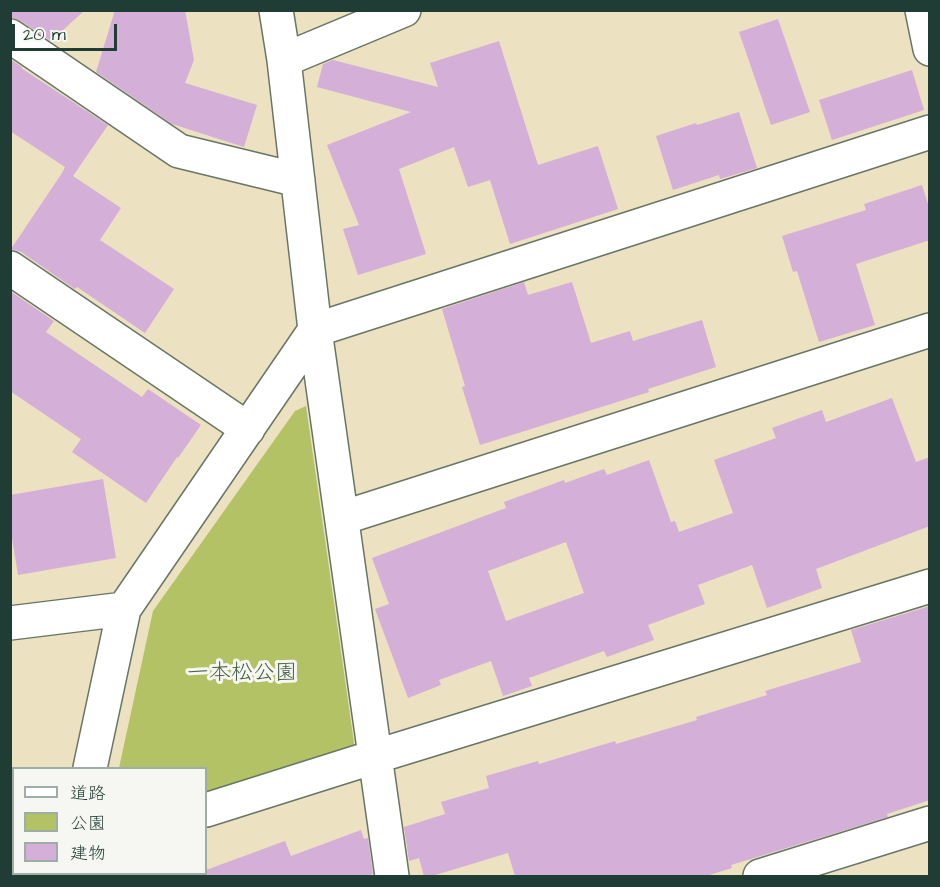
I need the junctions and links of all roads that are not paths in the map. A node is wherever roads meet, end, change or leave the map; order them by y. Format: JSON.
{"nodes":[{"id":1,"x":276,"y":10,"type":"edge"},
{"id":2,"x":404,"y":10,"type":"edge"},
{"id":3,"x":922,"y":10,"type":"edge"},
{"id":4,"x":10,"y":36,"type":"edge"},
{"id":5,"x":930,"y":49,"type":"edge"},
{"id":6,"x":284,"y":60,"type":"junction"},
{"id":7,"x":930,"y":132,"type":"edge"},
{"id":8,"x":298,"y":180,"type":"junction"},
{"id":9,"x":10,"y":268,"type":"edge"},
{"id":10,"x":315,"y":330,"type":"junction"},
{"id":11,"x":930,"y":330,"type":"edge"},
{"id":12,"x":248,"y":429,"type":"junction"},
{"id":13,"x":342,"y":518,"type":"junction"},
{"id":14,"x":930,"y":586,"type":"edge"},
{"id":15,"x":124,"y":609,"type":"junction"},
{"id":16,"x":10,"y":623,"type":"edge"},
{"id":17,"x":374,"y":756,"type":"junction"},
{"id":18,"x":90,"y":767,"type":"edge"},
{"id":19,"x":207,"y":810,"type":"edge"},
{"id":20,"x":930,"y":823,"type":"edge"},
{"id":21,"x":392,"y":876,"type":"edge"},
{"id":22,"x":760,"y":876,"type":"edge"}],
"edges":[{"from":1,"to":6,"type":"street"},
{"from":2,"to":6,"type":"street"},
{"from":3,"to":5,"type":"street"},
{"from":4,"to":8,"type":"street"},
{"from":6,"to":8,"type":"street"},
{"from":7,"to":10,"type":"street"},
{"from":8,"to":10,"type":"street"},
{"from":9,"to":12,"type":"street"},
{"from":10,"to":12,"type":"street"},
{"from":10,"to":13,"type":"street"},
{"from":11,"to":13,"type":"street"},
{"from":12,"to":15,"type":"street"},
{"from":13,"to":17,"type":"street"},
{"from":14,"to":17,"type":"street"},
{"from":15,"to":16,"type":"street"},
{"from":15,"to":18,"type":"street"},
{"from":17,"to":19,"type":"street"},
{"from":17,"to":21,"type":"street"},
{"from":20,"to":22,"type":"street"}]}
